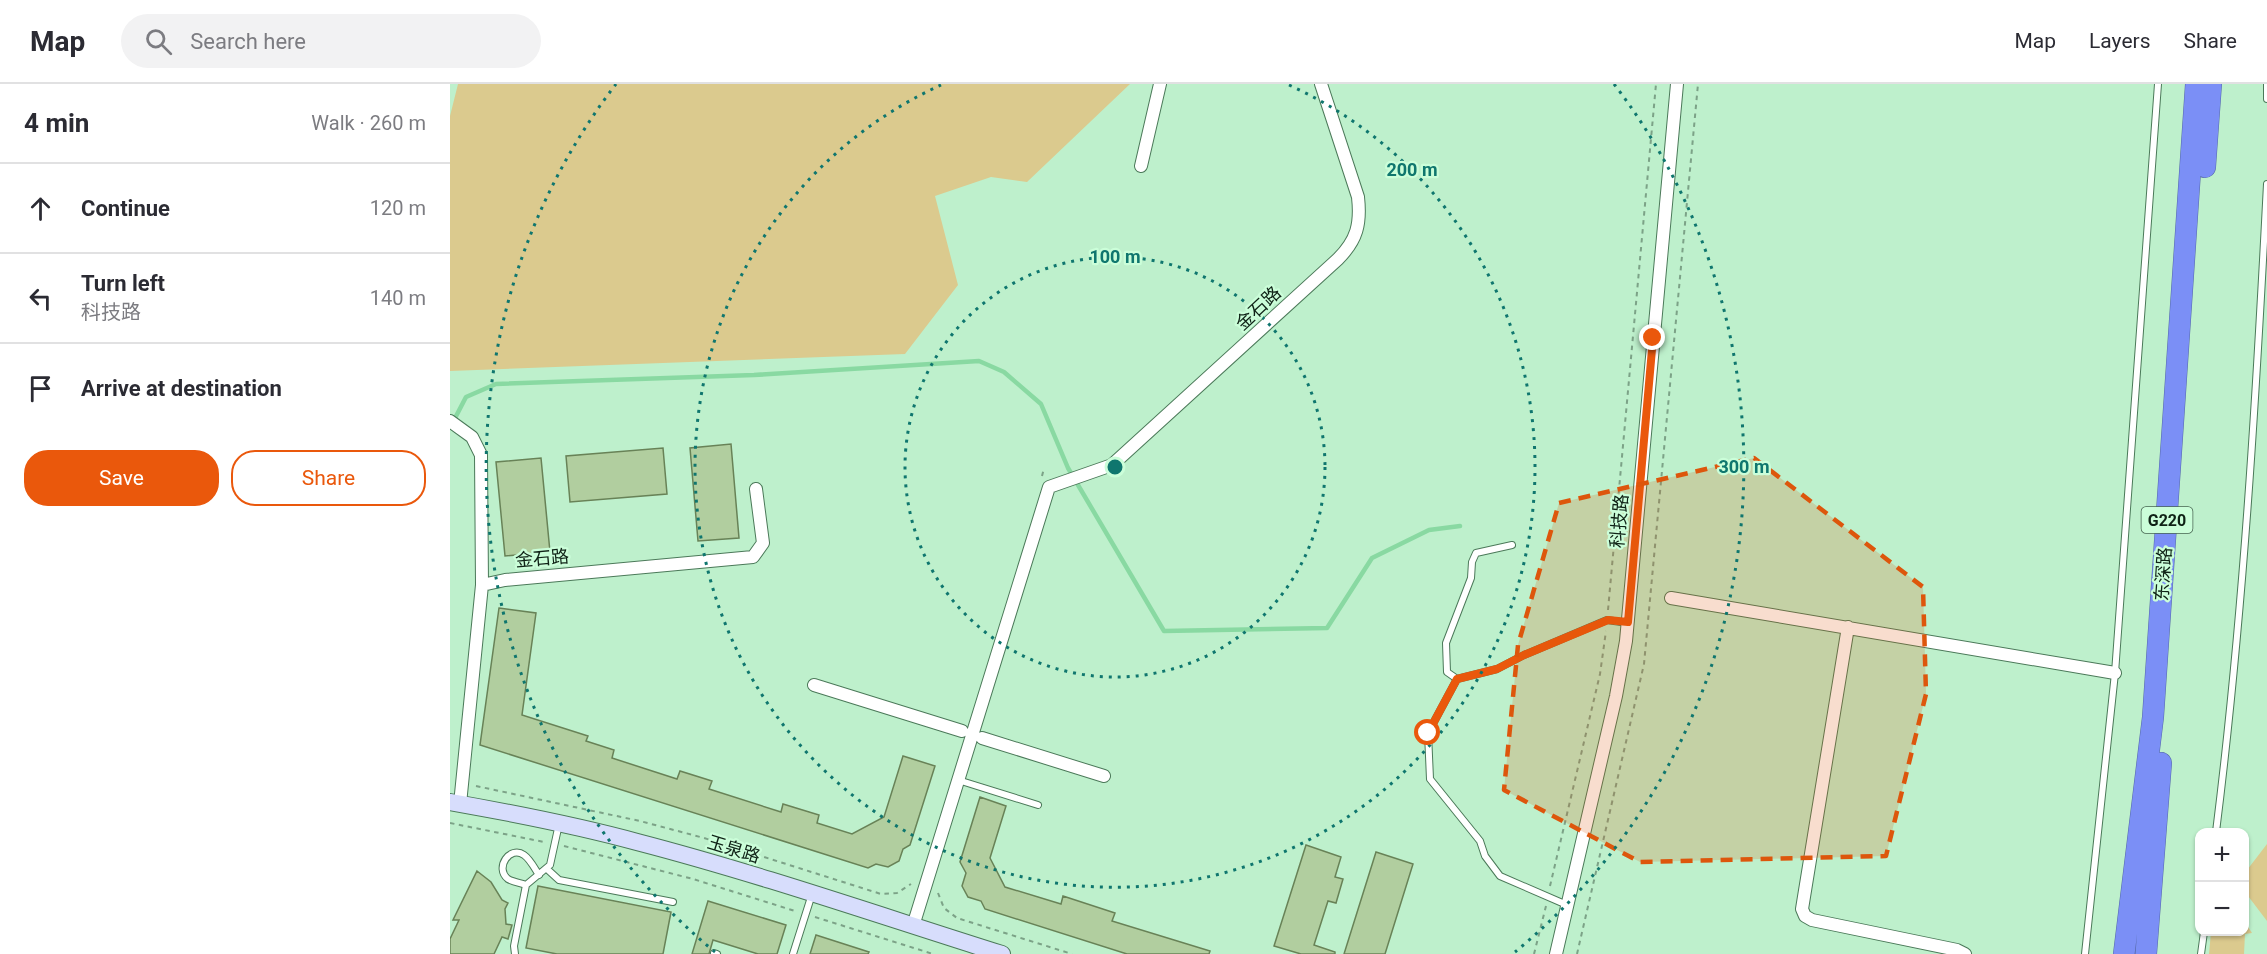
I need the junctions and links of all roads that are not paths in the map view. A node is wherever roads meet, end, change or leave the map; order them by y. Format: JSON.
{"nodes":[{"id":1,"x":1160,"y":84,"type":"edge"},
{"id":2,"x":1321,"y":84,"type":"edge"},
{"id":3,"x":1677,"y":84,"type":"edge"},
{"id":4,"x":2158,"y":84,"type":"edge"},
{"id":5,"x":2196,"y":84,"type":"edge"},
{"id":6,"x":2211,"y":84,"type":"edge"},
{"id":7,"x":2267,"y":84,"type":"edge"},
{"id":8,"x":2267,"y":99,"type":"edge"},
{"id":9,"x":1141,"y":166,"type":"dead end"},
{"id":10,"x":2267,"y":184,"type":"edge"},
{"id":11,"x":455,"y":424,"type":"edge"},
{"id":12,"x":756,"y":489,"type":"dead end"},
{"id":13,"x":1512,"y":545,"type":"dead end"},
{"id":14,"x":482,"y":585,"type":"junction"},
{"id":15,"x":1671,"y":598,"type":"dead end"},
{"id":16,"x":1628,"y":622,"type":"junction"},
{"id":17,"x":1848,"y":627,"type":"junction"},
{"id":18,"x":2115,"y":673,"type":"junction"},
{"id":19,"x":1457,"y":679,"type":"junction"},
{"id":20,"x":814,"y":685,"type":"dead end"},
{"id":21,"x":962,"y":731,"type":"dead end"},
{"id":22,"x":982,"y":738,"type":"dead end"},
{"id":23,"x":1104,"y":776,"type":"dead end"},
{"id":24,"x":958,"y":780,"type":"junction"},
{"id":25,"x":455,"y":803,"type":"edge"},
{"id":26,"x":1038,"y":805,"type":"dead end"},
{"id":27,"x":559,"y":824,"type":"junction"},
{"id":28,"x":2216,"y":828,"type":"edge"},
{"id":29,"x":547,"y":869,"type":"junction"},
{"id":30,"x":539,"y":875,"type":"junction"},
{"id":31,"x":526,"y":885,"type":"junction"},
{"id":32,"x":812,"y":894,"type":"junction"},
{"id":33,"x":674,"y":902,"type":"dead end"},
{"id":34,"x":1567,"y":905,"type":"junction"},
{"id":35,"x":913,"y":926,"type":"junction"},
{"id":36,"x":2203,"y":936,"type":"edge"},
{"id":37,"x":515,"y":954,"type":"edge"},
{"id":38,"x":793,"y":954,"type":"edge"},
{"id":39,"x":1002,"y":954,"type":"edge"},
{"id":40,"x":1556,"y":954,"type":"edge"},
{"id":41,"x":1965,"y":954,"type":"edge"},
{"id":42,"x":2085,"y":954,"type":"edge"},
{"id":43,"x":2124,"y":954,"type":"edge"},
{"id":44,"x":2146,"y":954,"type":"edge"},
{"id":45,"x":2201,"y":954,"type":"edge"}],
"edges":[{"from":1,"to":9,"type":"street"},
{"from":2,"to":24,"type":"street","name":"金石路"},
{"from":3,"to":16,"type":"street","name":"科技路"},
{"from":4,"to":18,"type":"lane"},
{"from":5,"to":43,"type":"highway","name":"东深路","number":"G220"},
{"from":6,"to":44,"type":"highway","name":"东深路","number":"G220"},
{"from":7,"to":8,"type":"lane"},
{"from":10,"to":28,"type":"lane"},
{"from":11,"to":14,"type":"street"},
{"from":12,"to":14,"type":"street","name":"金石路"},
{"from":13,"to":19,"type":"lane"},
{"from":14,"to":25,"type":"street"},
{"from":15,"to":17,"type":"street"},
{"from":16,"to":19,"type":"lane"},
{"from":16,"to":34,"type":"street","name":"科技路"},
{"from":17,"to":18,"type":"street"},
{"from":17,"to":41,"type":"street"},
{"from":18,"to":42,"type":"lane"},
{"from":19,"to":34,"type":"lane"},
{"from":20,"to":21,"type":"street"},
{"from":22,"to":23,"type":"street"},
{"from":24,"to":26,"type":"lane"},
{"from":24,"to":35,"type":"street"},
{"from":25,"to":27,"type":"street","name":"玉泉路"},
{"from":27,"to":29,"type":"lane"},
{"from":27,"to":32,"type":"street","name":"玉泉路"},
{"from":29,"to":30,"type":"lane"},
{"from":29,"to":33,"type":"lane"},
{"from":30,"to":31,"type":"lane"},
{"from":30,"to":31,"type":"lane"},
{"from":31,"to":37,"type":"lane"},
{"from":32,"to":35,"type":"street","name":"玉泉路"},
{"from":32,"to":38,"type":"lane"},
{"from":34,"to":40,"type":"street","name":"科技路"},
{"from":35,"to":39,"type":"street","name":"玉泉路"},
{"from":36,"to":45,"type":"lane"}]}
